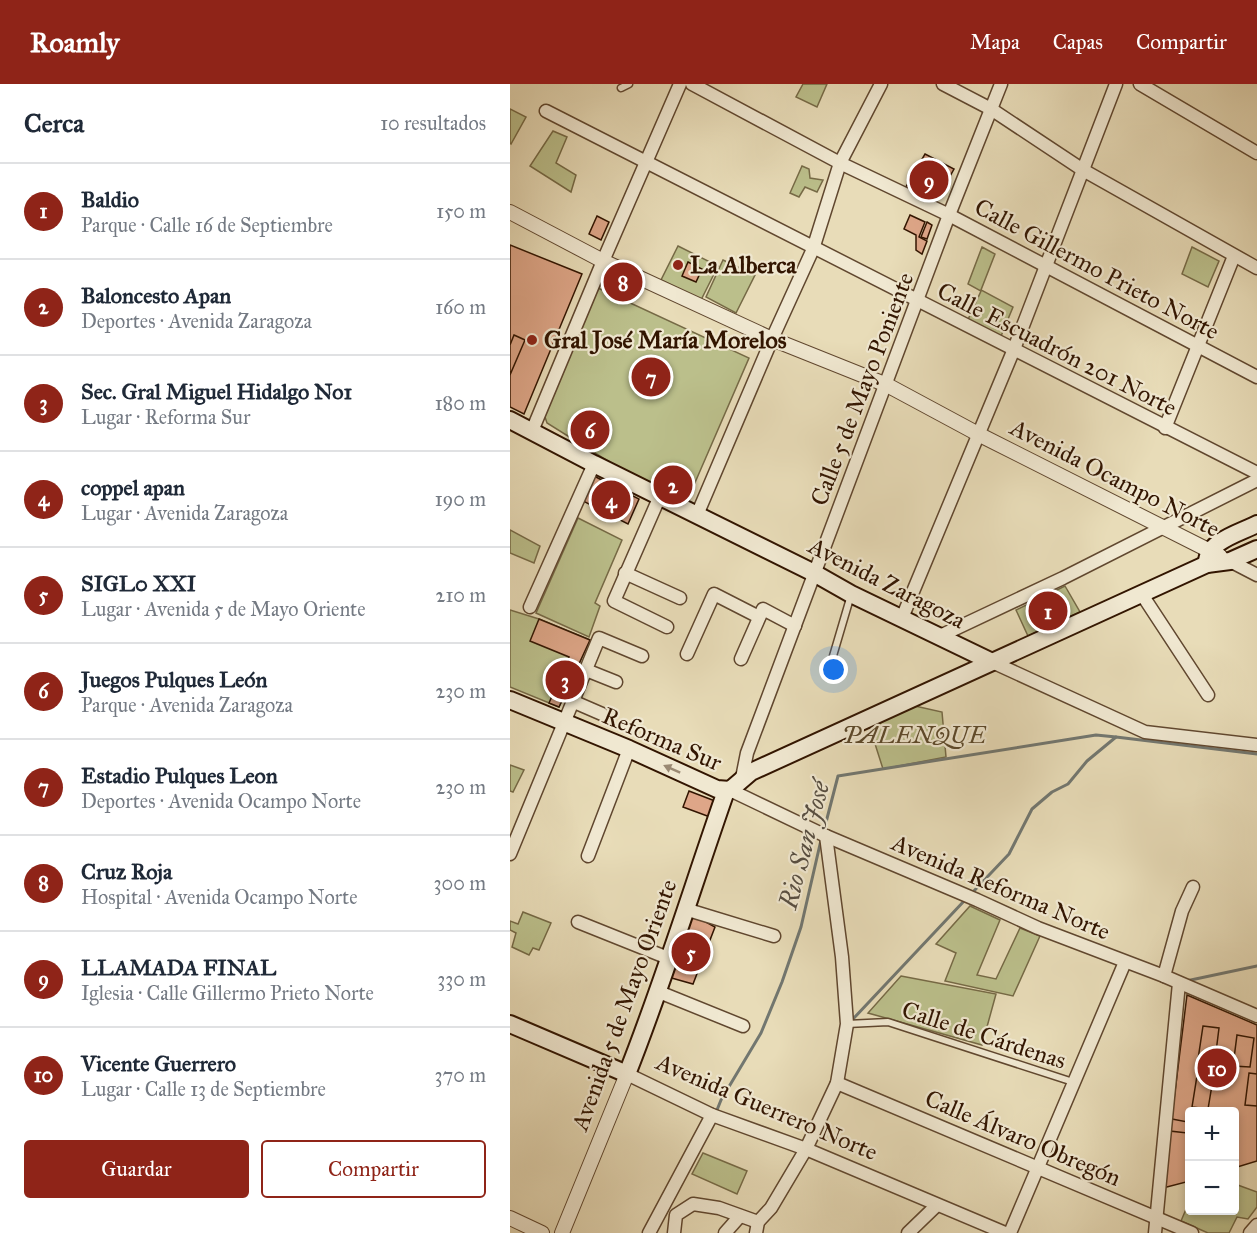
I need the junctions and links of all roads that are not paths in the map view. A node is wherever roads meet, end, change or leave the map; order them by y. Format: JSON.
{"nodes":[{"id":1,"x":629,"y":84,"type":"edge"},
{"id":2,"x":680,"y":84,"type":"edge"},
{"id":3,"x":692,"y":84,"type":"edge"},
{"id":4,"x":881,"y":84,"type":"edge"},
{"id":5,"x":943,"y":84,"type":"edge"},
{"id":6,"x":1001,"y":84,"type":"edge"},
{"id":7,"x":1116,"y":84,"type":"edge"},
{"id":8,"x":1140,"y":84,"type":"edge"},
{"id":9,"x":621,"y":88,"type":"dead end"},
{"id":10,"x":991,"y":109,"type":"junction"},
{"id":11,"x":546,"y":111,"type":"dead end"},
{"id":12,"x":1257,"y":153,"type":"edge"},
{"id":13,"x":646,"y":163,"type":"junction"},
{"id":14,"x":840,"y":163,"type":"junction"},
{"id":15,"x":1083,"y":170,"type":"junction"},
{"id":16,"x":510,"y":212,"type":"edge"},
{"id":17,"x":949,"y":215,"type":"junction"},
{"id":18,"x":813,"y":249,"type":"junction"},
{"id":19,"x":1234,"y":256,"type":"junction"},
{"id":20,"x":603,"y":261,"type":"junction"},
{"id":21,"x":1046,"y":267,"type":"junction"},
{"id":22,"x":1257,"y":268,"type":"edge"},
{"id":23,"x":917,"y":302,"type":"junction"},
{"id":24,"x":772,"y":339,"type":"junction"},
{"id":25,"x":1199,"y":346,"type":"junction"},
{"id":26,"x":1014,"y":350,"type":"junction"},
{"id":27,"x":1257,"y":377,"type":"edge"},
{"id":28,"x":887,"y":385,"type":"junction"},
{"id":29,"x":510,"y":420,"type":"edge"},
{"id":30,"x":1165,"y":428,"type":"junction"},
{"id":31,"x":532,"y":431,"type":"junction"},
{"id":32,"x":980,"y":435,"type":"junction"},
{"id":33,"x":594,"y":464,"type":"junction"},
{"id":34,"x":1257,"y":474,"type":"edge"},
{"id":35,"x":1257,"y":480,"type":"edge"},
{"id":36,"x":660,"y":496,"type":"junction"},
{"id":37,"x":697,"y":515,"type":"junction"},
{"id":38,"x":1257,"y":524,"type":"edge"},
{"id":39,"x":1164,"y":527,"type":"junction"},
{"id":40,"x":1257,"y":549,"type":"edge"},
{"id":41,"x":1208,"y":557,"type":"junction"},
{"id":42,"x":1230,"y":561,"type":"junction"},
{"id":43,"x":625,"y":573,"type":"junction"},
{"id":44,"x":814,"y":573,"type":"junction"},
{"id":45,"x":1257,"y":574,"type":"edge"},
{"id":46,"x":1141,"y":593,"type":"junction"},
{"id":47,"x":851,"y":594,"type":"junction"},
{"id":48,"x":680,"y":598,"type":"dead end"},
{"id":49,"x":530,"y":607,"type":"dead end"},
{"id":50,"x":759,"y":617,"type":"junction"},
{"id":51,"x":902,"y":618,"type":"junction"},
{"id":52,"x":795,"y":626,"type":"junction"},
{"id":53,"x":667,"y":627,"type":"dead end"},
{"id":54,"x":940,"y":636,"type":"junction"},
{"id":55,"x":687,"y":654,"type":"dead end"},
{"id":56,"x":642,"y":656,"type":"dead end"},
{"id":57,"x":833,"y":656,"type":"dead end"},
{"id":58,"x":741,"y":659,"type":"dead end"},
{"id":59,"x":990,"y":662,"type":"junction"},
{"id":60,"x":586,"y":670,"type":"junction"},
{"id":61,"x":616,"y":682,"type":"dead end"},
{"id":62,"x":1208,"y":695,"type":"dead end"},
{"id":63,"x":510,"y":700,"type":"edge"},
{"id":64,"x":572,"y":701,"type":"junction"},
{"id":65,"x":602,"y":714,"type":"dead end"},
{"id":66,"x":563,"y":723,"type":"junction"},
{"id":67,"x":1257,"y":746,"type":"edge"},
{"id":68,"x":629,"y":749,"type":"junction"},
{"id":69,"x":733,"y":786,"type":"junction"},
{"id":70,"x":826,"y":836,"type":"junction"},
{"id":71,"x":510,"y":854,"type":"edge"},
{"id":72,"x":588,"y":856,"type":"dead end"},
{"id":73,"x":1193,"y":887,"type":"dead end"},
{"id":74,"x":685,"y":909,"type":"junction"},
{"id":75,"x":578,"y":922,"type":"dead end"},
{"id":76,"x":774,"y":936,"type":"dead end"},
{"id":77,"x":668,"y":958,"type":"junction"},
{"id":78,"x":1125,"y":962,"type":"junction"},
{"id":79,"x":1164,"y":976,"type":"junction"},
{"id":80,"x":1179,"y":983,"type":"junction"},
{"id":81,"x":659,"y":992,"type":"junction"},
{"id":82,"x":1257,"y":1016,"type":"edge"},
{"id":83,"x":510,"y":1024,"type":"edge"},
{"id":84,"x":847,"y":1024,"type":"junction"},
{"id":85,"x":742,"y":1026,"type":"dead end"},
{"id":86,"x":627,"y":1074,"type":"junction"},
{"id":87,"x":1073,"y":1082,"type":"junction"},
{"id":88,"x":837,"y":1083,"type":"junction"},
{"id":89,"x":712,"y":1115,"type":"junction"},
{"id":90,"x":806,"y":1149,"type":"junction"},
{"id":91,"x":1038,"y":1168,"type":"junction"},
{"id":92,"x":937,"y":1204,"type":"junction"},
{"id":93,"x":740,"y":1216,"type":"junction"},
{"id":94,"x":656,"y":1217,"type":"junction"},
{"id":95,"x":1158,"y":1217,"type":"junction"},
{"id":96,"x":510,"y":1218,"type":"edge"},
{"id":97,"x":1257,"y":1225,"type":"edge"},
{"id":98,"x":757,"y":1227,"type":"edge"},
{"id":99,"x":542,"y":1233,"type":"edge"},
{"id":100,"x":562,"y":1233,"type":"edge"},
{"id":101,"x":649,"y":1233,"type":"edge"},
{"id":102,"x":662,"y":1233,"type":"edge"},
{"id":103,"x":674,"y":1233,"type":"edge"},
{"id":104,"x":725,"y":1233,"type":"edge"},
{"id":105,"x":908,"y":1233,"type":"edge"},
{"id":106,"x":1008,"y":1233,"type":"edge"},
{"id":107,"x":1155,"y":1233,"type":"edge"},
{"id":108,"x":1192,"y":1233,"type":"edge"},
{"id":109,"x":1250,"y":1233,"type":"edge"}],
"edges":[{"from":1,"to":9,"type":"lane"},
{"from":2,"to":13,"type":"street"},
{"from":3,"to":14,"type":"street","name":"Calle Gillermo Prieto Norte"},
{"from":4,"to":14,"type":"street"},
{"from":5,"to":10,"type":"street"},
{"from":6,"to":10,"type":"street","name":"Calle 5 de Mayo Poniente"},
{"from":7,"to":15,"type":"street"},
{"from":8,"to":12,"type":"street"},
{"from":10,"to":15,"type":"street"},
{"from":10,"to":17,"type":"street","name":"Calle 5 de Mayo Poniente"},
{"from":11,"to":13,"type":"street","name":"Calle Escuadrón 201 Norte"},
{"from":13,"to":18,"type":"street","name":"Calle Escuadrón 201 Norte"},
{"from":13,"to":20,"type":"street"},
{"from":14,"to":17,"type":"street","name":"Calle Gillermo Prieto Norte"},
{"from":14,"to":18,"type":"street"},
{"from":15,"to":19,"type":"street"},
{"from":15,"to":21,"type":"street"},
{"from":16,"to":20,"type":"street"},
{"from":17,"to":21,"type":"street","name":"Calle Gillermo Prieto Norte"},
{"from":17,"to":23,"type":"street","name":"Calle 5 de Mayo Poniente"},
{"from":18,"to":23,"type":"street","name":"Calle Escuadrón 201 Norte"},
{"from":18,"to":24,"type":"street"},
{"from":19,"to":22,"type":"street"},
{"from":19,"to":25,"type":"street"},
{"from":20,"to":24,"type":"street"},
{"from":20,"to":31,"type":"street"},
{"from":21,"to":25,"type":"street","name":"Calle Gillermo Prieto Norte"},
{"from":21,"to":26,"type":"street"},
{"from":23,"to":26,"type":"street","name":"Calle Escuadrón 201 Norte"},
{"from":23,"to":28,"type":"street","name":"Calle 5 de Mayo Poniente"},
{"from":24,"to":28,"type":"street"},
{"from":24,"to":37,"type":"street"},
{"from":25,"to":27,"type":"street","name":"Calle Gillermo Prieto Norte"},
{"from":25,"to":30,"type":"street"},
{"from":26,"to":30,"type":"street","name":"Calle Escuadrón 201 Norte"},
{"from":26,"to":32,"type":"street"},
{"from":28,"to":32,"type":"street"},
{"from":28,"to":44,"type":"street","name":"Calle 5 de Mayo Poniente"},
{"from":29,"to":31,"type":"main road","name":"Avenida Zaragoza"},
{"from":30,"to":34,"type":"street","name":"Calle Escuadrón 201 Norte"},
{"from":31,"to":33,"type":"main road","name":"Avenida Zaragoza"},
{"from":32,"to":39,"type":"street","name":"Avenida Ocampo Norte"},
{"from":32,"to":51,"type":"street"},
{"from":33,"to":36,"type":"main road","name":"Avenida Zaragoza"},
{"from":33,"to":49,"type":"street"},
{"from":35,"to":39,"type":"street"},
{"from":36,"to":37,"type":"main road","name":"Avenida Zaragoza"},
{"from":36,"to":43,"type":"street"},
{"from":37,"to":44,"type":"main road","name":"Avenida Zaragoza"},
{"from":38,"to":41,"type":"main road"},
{"from":39,"to":41,"type":"street","name":"Avenida Ocampo Norte"},
{"from":39,"to":54,"type":"street"},
{"from":40,"to":42,"type":"main road"},
{"from":41,"to":42,"type":"main road"},
{"from":41,"to":46,"type":"main road"},
{"from":42,"to":45,"type":"street"},
{"from":43,"to":48,"type":"street"},
{"from":43,"to":53,"type":"street"},
{"from":44,"to":47,"type":"main road","name":"Avenida Zaragoza"},
{"from":44,"to":52,"type":"street","name":"Calle 5 de Mayo Poniente"},
{"from":46,"to":59,"type":"main road"},
{"from":46,"to":62,"type":"street"},
{"from":47,"to":51,"type":"main road","name":"Avenida Zaragoza"},
{"from":47,"to":57,"type":"lane"},
{"from":50,"to":52,"type":"street"},
{"from":50,"to":55,"type":"street"},
{"from":50,"to":58,"type":"street"},
{"from":51,"to":54,"type":"main road","name":"Avenida Zaragoza"},
{"from":52,"to":69,"type":"street","name":"Calle 5 de Mayo Poniente"},
{"from":54,"to":59,"type":"main road","name":"Avenida Zaragoza"},
{"from":56,"to":60,"type":"street"},
{"from":59,"to":67,"type":"street","name":"Avenida Zaragoza"},
{"from":59,"to":69,"type":"main road"},
{"from":60,"to":61,"type":"street"},
{"from":60,"to":64,"type":"street"},
{"from":63,"to":66,"type":"main road","name":"Reforma Sur"},
{"from":64,"to":65,"type":"street"},
{"from":64,"to":66,"type":"street"},
{"from":66,"to":68,"type":"main road","name":"Reforma Sur"},
{"from":66,"to":71,"type":"street"},
{"from":69,"to":68,"type":"main road","name":"Reforma Sur","one_way":true},
{"from":68,"to":72,"type":"street"},
{"from":69,"to":70,"type":"street","name":"Avenida Reforma Norte"},
{"from":69,"to":74,"type":"main road","name":"Avenida 5 de Mayo Oriente"},
{"from":70,"to":78,"type":"street","name":"Avenida Reforma Norte"},
{"from":70,"to":84,"type":"street"},
{"from":73,"to":79,"type":"street"},
{"from":74,"to":76,"type":"street"},
{"from":74,"to":77,"type":"main road","name":"Avenida 5 de Mayo Oriente"},
{"from":75,"to":77,"type":"street"},
{"from":77,"to":81,"type":"main road","name":"Avenida 5 de Mayo Oriente"},
{"from":78,"to":79,"type":"street","name":"Avenida Reforma Norte"},
{"from":78,"to":87,"type":"street"},
{"from":79,"to":80,"type":"street","name":"Avenida Reforma Norte"},
{"from":80,"to":82,"type":"street","name":"Avenida Reforma Norte"},
{"from":80,"to":95,"type":"street"},
{"from":81,"to":85,"type":"street"},
{"from":81,"to":86,"type":"main road","name":"Avenida 5 de Mayo Oriente"},
{"from":83,"to":86,"type":"main road","name":"Avenida Guerrero Norte"},
{"from":84,"to":87,"type":"lane","name":"Calle de Cárdenas"},
{"from":84,"to":88,"type":"street"},
{"from":86,"to":89,"type":"street","name":"Avenida Guerrero Norte"},
{"from":86,"to":100,"type":"street","name":"Avenida 5 de Mayo Oriente"},
{"from":87,"to":91,"type":"street"},
{"from":88,"to":90,"type":"street"},
{"from":88,"to":91,"type":"street","name":"Calle Álvaro Obregón"},
{"from":89,"to":90,"type":"street","name":"Avenida Guerrero Norte"},
{"from":89,"to":94,"type":"street"},
{"from":90,"to":92,"type":"street","name":"Avenida Guerrero Norte"},
{"from":90,"to":98,"type":"street"},
{"from":91,"to":95,"type":"street","name":"Calle Álvaro Obregón"},
{"from":91,"to":106,"type":"street"},
{"from":92,"to":105,"type":"street"},
{"from":92,"to":106,"type":"street","name":"Avenida Guerrero Norte"},
{"from":93,"to":98,"type":"street"},
{"from":93,"to":103,"type":"street"},
{"from":93,"to":104,"type":"street"},
{"from":94,"to":101,"type":"street"},
{"from":94,"to":102,"type":"street"},
{"from":95,"to":107,"type":"street"},
{"from":95,"to":108,"type":"street","name":"Calle Álvaro Obregón"},
{"from":96,"to":99,"type":"street"},
{"from":97,"to":109,"type":"street"}]}
